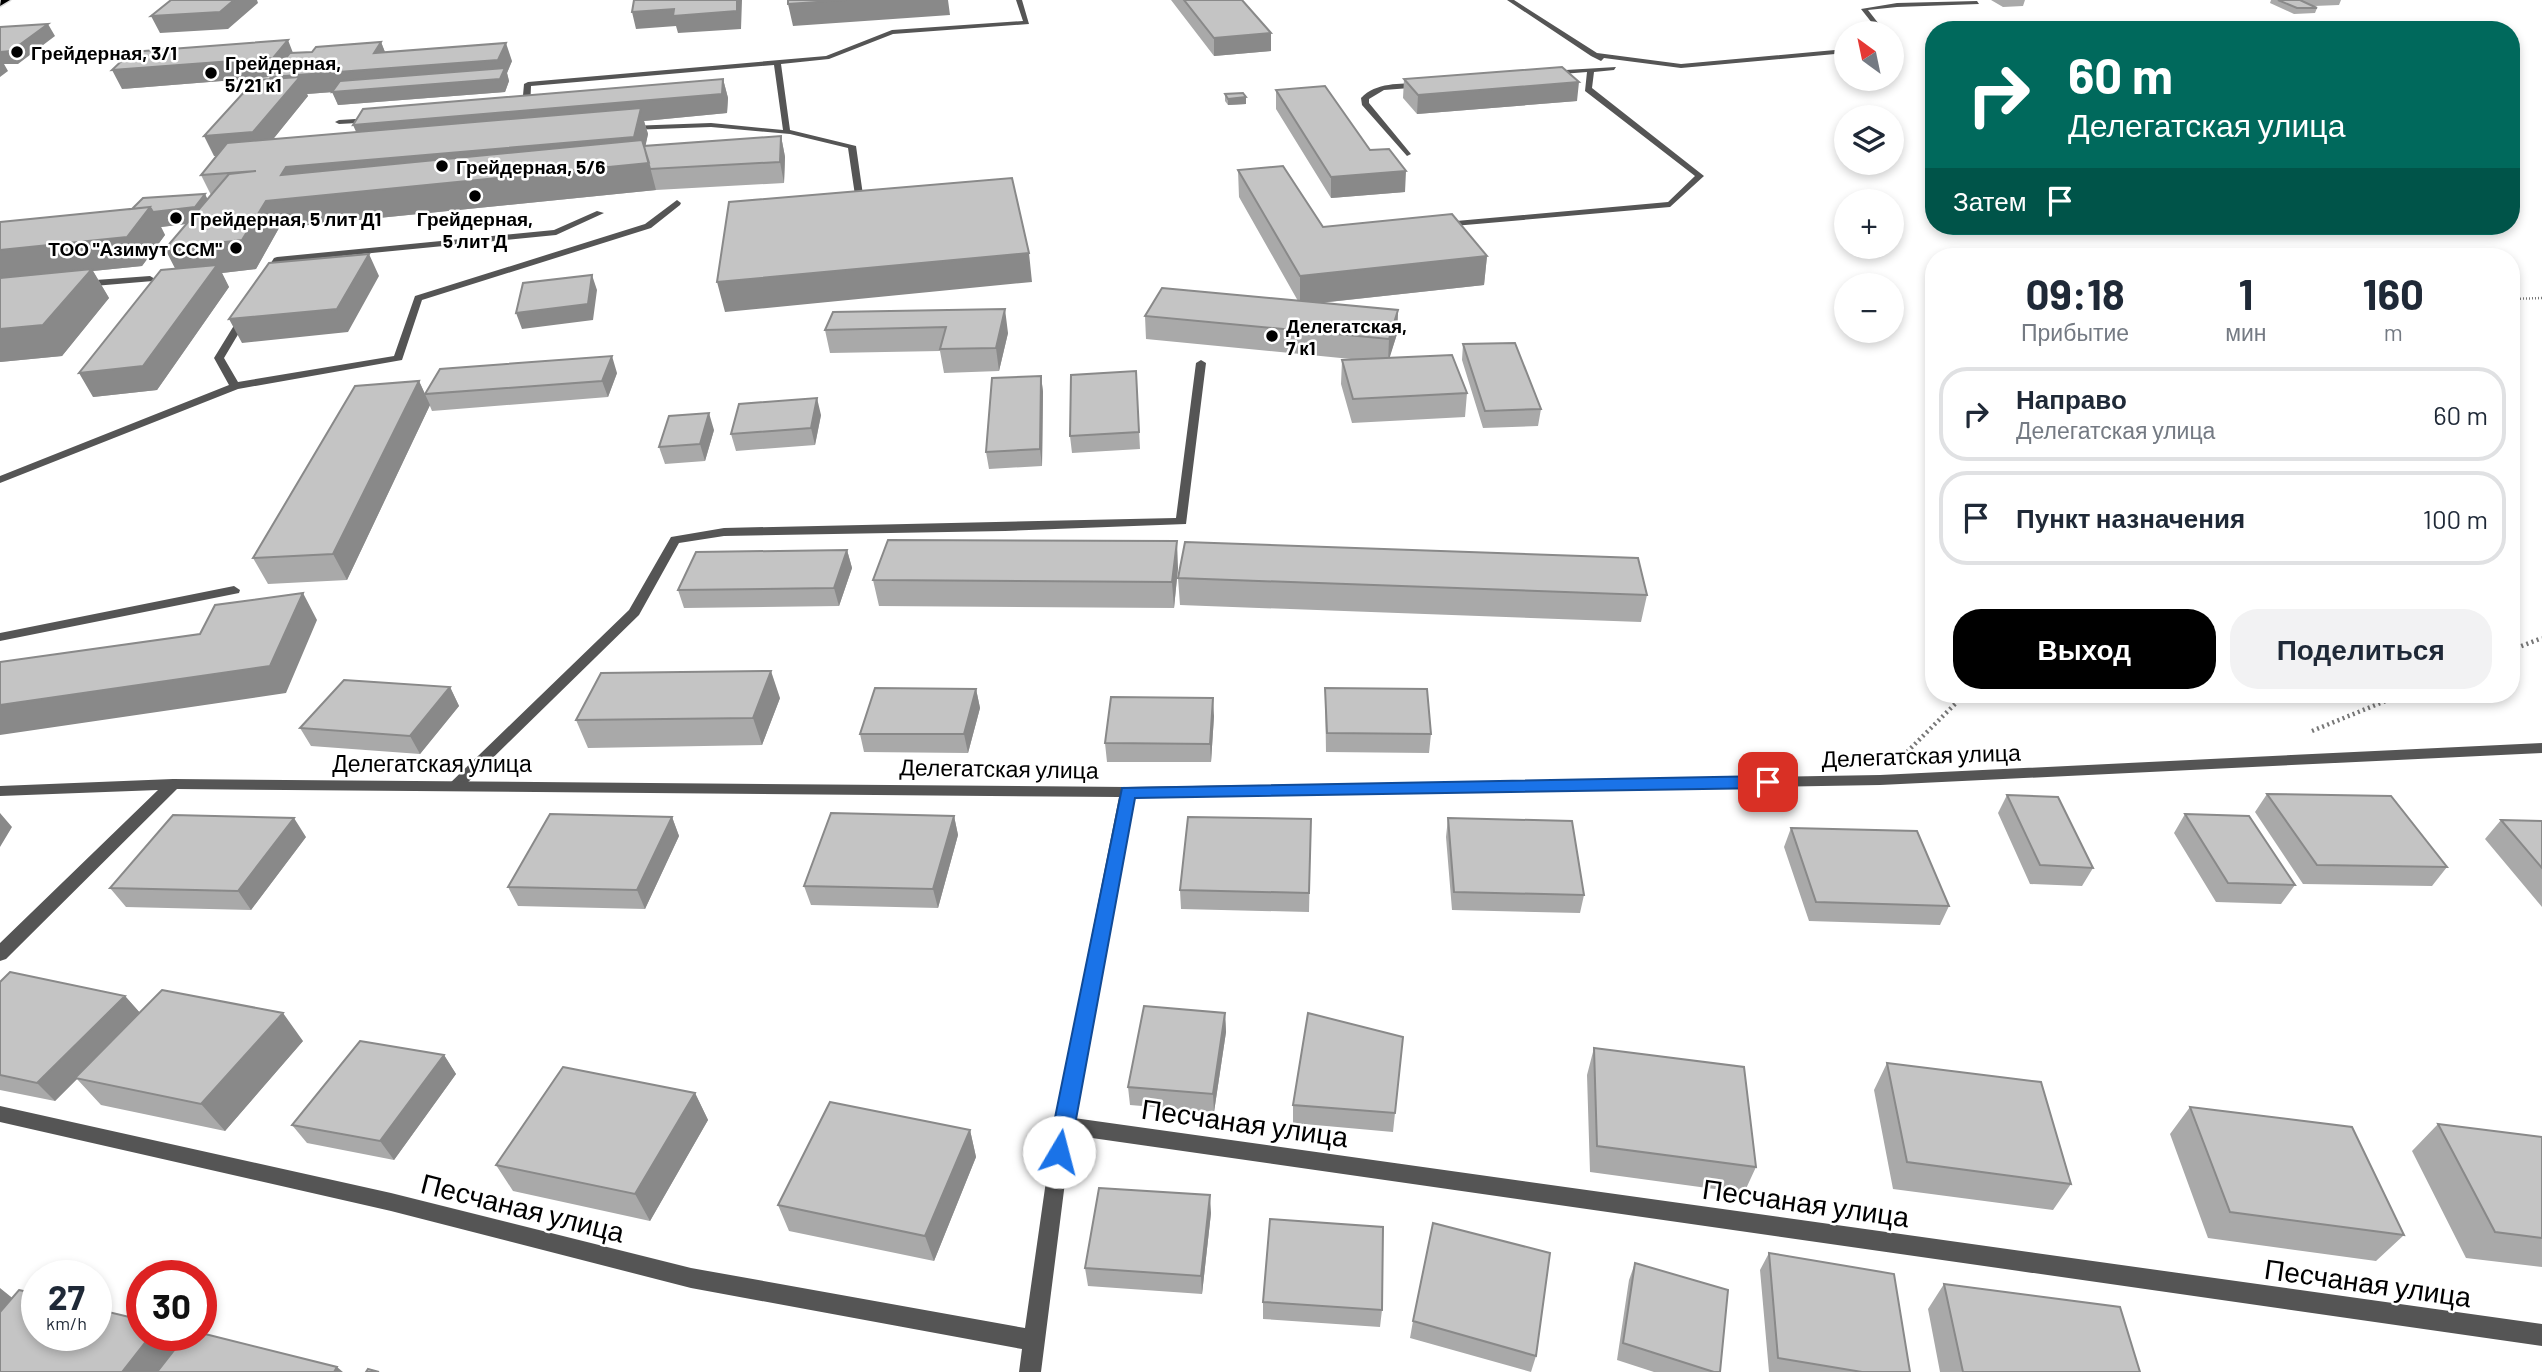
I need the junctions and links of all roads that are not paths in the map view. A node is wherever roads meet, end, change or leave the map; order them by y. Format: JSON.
{"nodes":[{"id":1,"x":6,"y":0,"type":"edge"},
{"id":2,"x":1019,"y":0,"type":"edge"},
{"id":3,"x":1510,"y":0,"type":"edge"},
{"id":4,"x":1976,"y":3,"type":"dead end"},
{"id":5,"x":0,"y":4,"type":"edge"},
{"id":6,"x":1873,"y":21,"type":"edge"},
{"id":7,"x":1834,"y":52,"type":"edge"},
{"id":8,"x":1593,"y":55,"type":"junction"},
{"id":9,"x":777,"y":62,"type":"junction"},
{"id":10,"x":1591,"y":70,"type":"junction"},
{"id":11,"x":1543,"y":74,"type":"edge"},
{"id":12,"x":1426,"y":84,"type":"edge"},
{"id":13,"x":513,"y":110,"type":"edge"},
{"id":14,"x":379,"y":119,"type":"edge"},
{"id":15,"x":339,"y":122,"type":"dead end"},
{"id":16,"x":708,"y":125,"type":"junction"},
{"id":17,"x":621,"y":128,"type":"edge"},
{"id":18,"x":786,"y":131,"type":"junction"},
{"id":19,"x":704,"y":136,"type":"dead end"},
{"id":20,"x":1407,"y":154,"type":"dead end"},
{"id":21,"x":677,"y":202,"type":"dead end"},
{"id":22,"x":860,"y":202,"type":"edge"},
{"id":23,"x":600,"y":213,"type":"dead end"},
{"id":24,"x":1433,"y":226,"type":"edge"},
{"id":25,"x":150,"y":279,"type":"edge"},
{"id":26,"x":264,"y":282,"type":"edge"},
{"id":27,"x":68,"y":286,"type":"edge"},
{"id":28,"x":251,"y":304,"type":"edge"},
{"id":29,"x":1200,"y":363,"type":"dead end"},
{"id":30,"x":235,"y":386,"type":"junction"},
{"id":31,"x":0,"y":480,"type":"edge"},
{"id":32,"x":234,"y":590,"type":"dead end"},
{"id":33,"x":0,"y":637,"type":"edge"},
{"id":34,"x":2542,"y":748,"type":"edge"},
{"id":35,"x":173,"y":784,"type":"junction"},
{"id":36,"x":456,"y":785,"type":"junction"},
{"id":37,"x":0,"y":791,"type":"edge"},
{"id":38,"x":1128,"y":792,"type":"junction"},
{"id":39,"x":0,"y":954,"type":"edge"},
{"id":40,"x":0,"y":1114,"type":"edge"},
{"id":41,"x":1063,"y":1125,"type":"junction"},
{"id":42,"x":2542,"y":1335,"type":"edge"},
{"id":43,"x":1035,"y":1341,"type":"junction"},
{"id":44,"x":1030,"y":1372,"type":"edge"}],
"edges":[{"from":1,"to":5,"type":"main road"},
{"from":2,"to":9,"type":"street"},
{"from":3,"to":8,"type":"street"},
{"from":4,"to":6,"type":"street"},
{"from":7,"to":8,"type":"street"},
{"from":8,"to":10,"type":"street"},
{"from":9,"to":13,"type":"street"},
{"from":9,"to":18,"type":"street"},
{"from":10,"to":11,"type":"street"},
{"from":10,"to":24,"type":"street"},
{"from":12,"to":20,"type":"street"},
{"from":14,"to":15,"type":"street"},
{"from":16,"to":17,"type":"street"},
{"from":16,"to":18,"type":"street"},
{"from":16,"to":19,"type":"street"},
{"from":18,"to":22,"type":"street"},
{"from":21,"to":30,"type":"street"},
{"from":23,"to":26,"type":"street"},
{"from":25,"to":27,"type":"street"},
{"from":28,"to":30,"type":"street"},
{"from":29,"to":36,"type":"street"},
{"from":30,"to":31,"type":"street"},
{"from":32,"to":33,"type":"street"},
{"from":34,"to":38,"type":"street","name":"Делегатская улица"},
{"from":35,"to":36,"type":"street","name":"Делегатская улица"},
{"from":35,"to":37,"type":"street","name":"Делегатская улица"},
{"from":35,"to":39,"type":"street"},
{"from":36,"to":38,"type":"street","name":"Делегатская улица"},
{"from":38,"to":41,"type":"street"},
{"from":40,"to":43,"type":"street","name":"Песчаная улица"},
{"from":41,"to":42,"type":"street","name":"Песчаная улица"},
{"from":41,"to":43,"type":"street"},
{"from":43,"to":44,"type":"street"}]}
